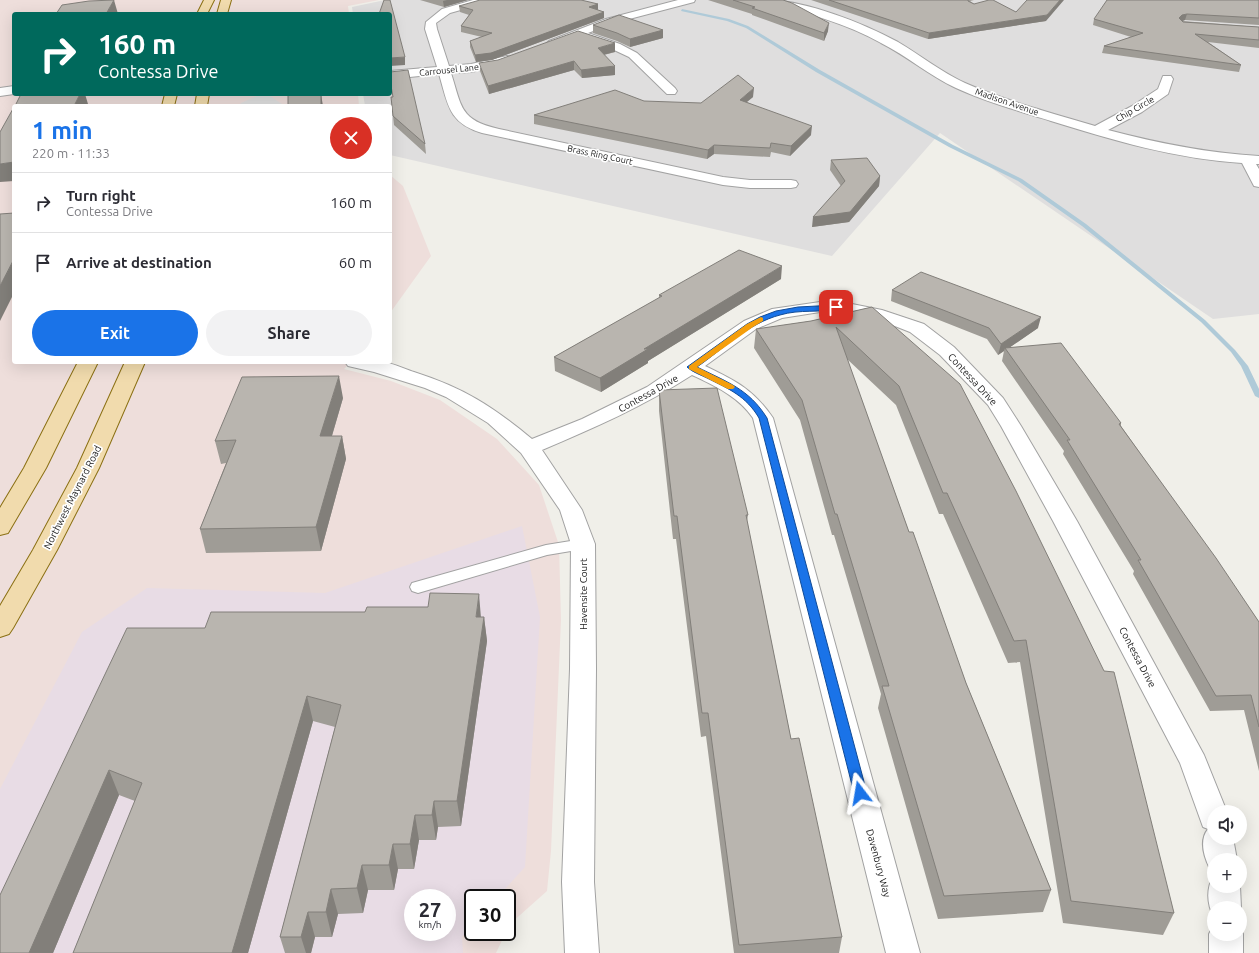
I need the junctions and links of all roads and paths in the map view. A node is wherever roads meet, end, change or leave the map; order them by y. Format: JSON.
{"nodes":[{"id":1,"x":209,"y":0,"type":"edge"},
{"id":2,"x":226,"y":0,"type":"edge"},
{"id":3,"x":485,"y":0,"type":"edge"},
{"id":4,"x":690,"y":0,"type":"edge"},
{"id":5,"x":771,"y":0,"type":"edge"},
{"id":6,"x":203,"y":12,"type":"edge"},
{"id":7,"x":223,"y":12,"type":"edge"},
{"id":8,"x":578,"y":33,"type":"junction"},
{"id":9,"x":541,"y":48,"type":"edge"},
{"id":10,"x":519,"y":56,"type":"edge"},
{"id":11,"x":443,"y":72,"type":"junction"},
{"id":12,"x":392,"y":75,"type":"edge"},
{"id":13,"x":1167,"y":79,"type":"dead end"},
{"id":14,"x":12,"y":90,"type":"edge"},
{"id":15,"x":671,"y":91,"type":"dead end"},
{"id":16,"x":0,"y":92,"type":"edge"},
{"id":17,"x":1095,"y":130,"type":"junction"},
{"id":18,"x":1253,"y":160,"type":"edge"},
{"id":19,"x":1259,"y":183,"type":"edge"},
{"id":20,"x":791,"y":184,"type":"dead end"},
{"id":21,"x":87,"y":364,"type":"edge"},
{"id":22,"x":134,"y":364,"type":"edge"},
{"id":23,"x":365,"y":364,"type":"edge"},
{"id":24,"x":691,"y":367,"type":"junction"},
{"id":25,"x":529,"y":448,"type":"junction"},
{"id":26,"x":0,"y":528,"type":"edge"},
{"id":27,"x":583,"y":544,"type":"junction"},
{"id":28,"x":418,"y":588,"type":"dead end"},
{"id":29,"x":0,"y":628,"type":"edge"},
{"id":30,"x":1209,"y":805,"type":"edge"},
{"id":31,"x":1226,"y":941,"type":"edge"},
{"id":32,"x":582,"y":953,"type":"edge"},
{"id":33,"x":903,"y":953,"type":"edge"},
{"id":34,"x":1226,"y":953,"type":"edge"}],
"edges":[{"from":1,"to":6,"type":"main road"},
{"from":2,"to":7,"type":"main road"},
{"from":3,"to":11,"type":"street","name":"Brass Ring Court"},
{"from":4,"to":8,"type":"street"},
{"from":5,"to":17,"type":"street","name":"Madison Avenue"},
{"from":8,"to":9,"type":"street"},
{"from":8,"to":15,"type":"street"},
{"from":10,"to":11,"type":"street","name":"Carrousel Lane"},
{"from":11,"to":12,"type":"street","name":"Carrousel Lane"},
{"from":11,"to":20,"type":"street","name":"Brass Ring Court"},
{"from":13,"to":17,"type":"street","name":"Chip Circle"},
{"from":14,"to":16,"type":"street"},
{"from":17,"to":18,"type":"street","name":"Madison Avenue"},
{"from":18,"to":19,"type":"street"},
{"from":21,"to":26,"type":"main road"},
{"from":22,"to":29,"type":"main road","name":"Northwest Maynard Road"},
{"from":23,"to":25,"type":"street","name":"Havensite Court"},
{"from":24,"to":25,"type":"street","name":"Contessa Drive"},
{"from":24,"to":30,"type":"street","name":"Contessa Drive"},
{"from":24,"to":33,"type":"street","name":"Davenbury Way"},
{"from":25,"to":27,"type":"street","name":"Havensite Court"},
{"from":27,"to":28,"type":"lane"},
{"from":27,"to":32,"type":"street","name":"Havensite Court"},
{"from":31,"to":34,"type":"street"}]}
